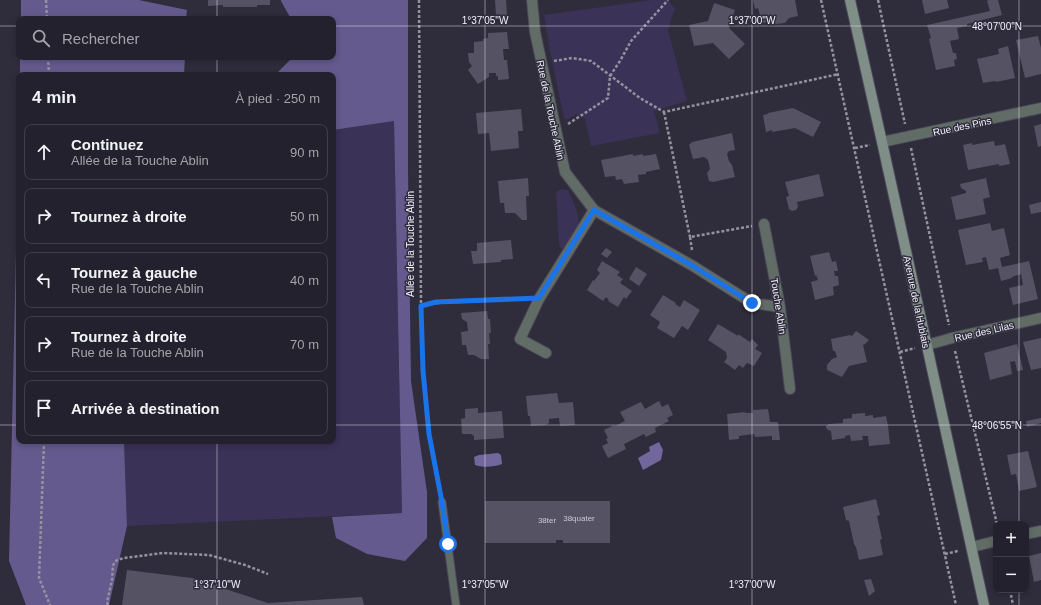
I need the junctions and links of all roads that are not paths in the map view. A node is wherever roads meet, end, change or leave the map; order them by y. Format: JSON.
{"nodes":[{"id":1,"x":532,"y":0,"type":"edge"},
{"id":2,"x":850,"y":0,"type":"edge"},
{"id":3,"x":1041,"y":108,"type":"edge"},
{"id":4,"x":882,"y":142,"type":"junction"},
{"id":5,"x":594,"y":210,"type":"junction"},
{"id":6,"x":764,"y":224,"type":"road end"},
{"id":7,"x":780,"y":307,"type":"junction"},
{"id":8,"x":1041,"y":318,"type":"edge"},
{"id":9,"x":927,"y":345,"type":"junction"},
{"id":10,"x":546,"y":353,"type":"dead end"},
{"id":11,"x":790,"y":389,"type":"dead end"},
{"id":12,"x":442,"y":502,"type":"road end"},
{"id":13,"x":1041,"y":530,"type":"edge"},
{"id":14,"x":1029,"y":533,"type":"edge"},
{"id":15,"x":993,"y":542,"type":"edge"},
{"id":16,"x":972,"y":547,"type":"junction"},
{"id":17,"x":456,"y":605,"type":"edge"},
{"id":18,"x":984,"y":605,"type":"edge"}],
"edges":[{"from":1,"to":5,"type":"street","name":"Rue de la Touche Ablin"},
{"from":2,"to":4,"type":"street","name":"Avenue de la Hublais"},
{"from":3,"to":4,"type":"street","name":"Rue des Pins"},
{"from":4,"to":9,"type":"street","name":"Avenue de la Hublais"},
{"from":5,"to":7,"type":"street","name":"Rue de la Touche Ablin"},
{"from":5,"to":10,"type":"street"},
{"from":6,"to":7,"type":"street","name":"Touche Ablin"},
{"from":7,"to":11,"type":"street","name":"Touche Ablin"},
{"from":8,"to":9,"type":"street","name":"Rue des Lilas"},
{"from":9,"to":16,"type":"street","name":"Avenue de la Hublais"},
{"from":12,"to":17,"type":"lane"},
{"from":13,"to":14,"type":"street"},
{"from":15,"to":16,"type":"street"},
{"from":16,"to":18,"type":"street","name":"Avenue de la Hublais"}]}
